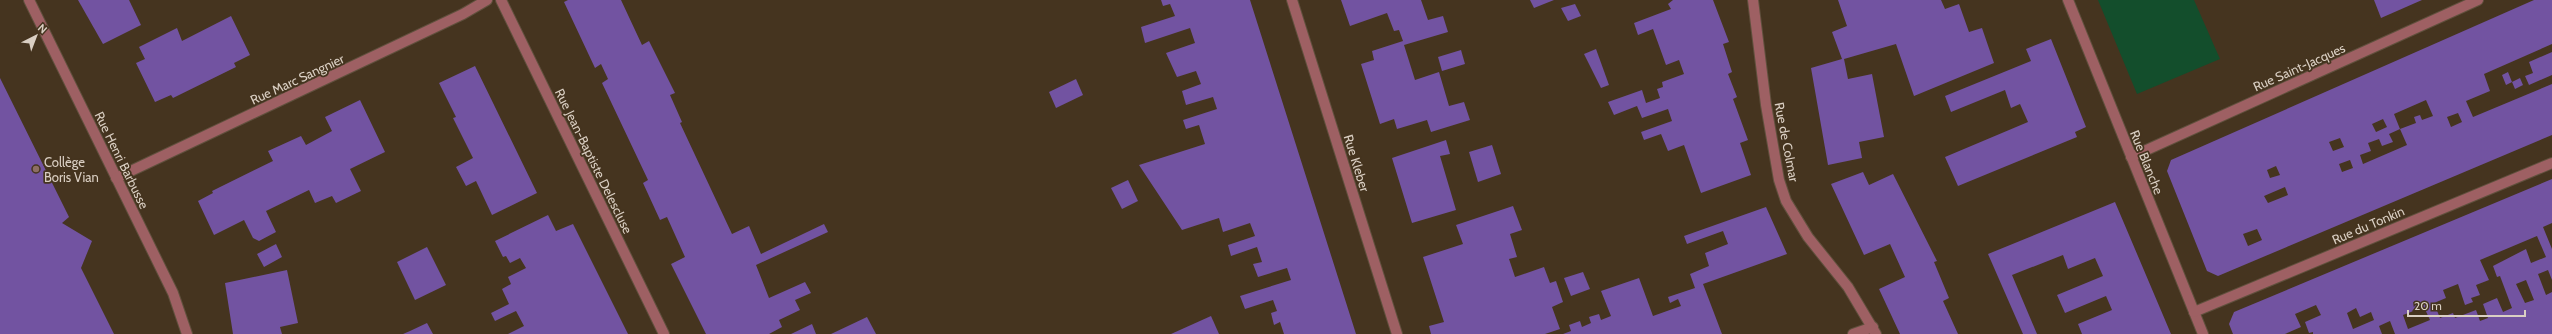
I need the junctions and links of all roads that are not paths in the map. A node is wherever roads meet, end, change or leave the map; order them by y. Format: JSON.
{"nodes":[{"id":1,"x":29,"y":0,"type":"edge"},
{"id":2,"x":487,"y":0,"type":"edge"},
{"id":3,"x":501,"y":0,"type":"edge"},
{"id":4,"x":1292,"y":0,"type":"edge"},
{"id":5,"x":1753,"y":0,"type":"edge"},
{"id":6,"x":2068,"y":0,"type":"edge"},
{"id":7,"x":2478,"y":0,"type":"edge"},
{"id":8,"x":2131,"y":157,"type":"junction"},
{"id":9,"x":2552,"y":163,"type":"edge"},
{"id":10,"x":116,"y":178,"type":"junction"},
{"id":11,"x":2194,"y":312,"type":"junction"},
{"id":12,"x":1874,"y":330,"type":"edge"},
{"id":13,"x":188,"y":334,"type":"edge"},
{"id":14,"x":664,"y":334,"type":"edge"},
{"id":15,"x":1397,"y":334,"type":"edge"},
{"id":16,"x":1853,"y":334,"type":"edge"},
{"id":17,"x":2204,"y":334,"type":"edge"}],
"edges":[{"from":1,"to":10,"type":"street","name":"Rue Henri Barbusse"},
{"from":2,"to":10,"type":"street","name":"Rue Marc Sangnier"},
{"from":3,"to":14,"type":"street","name":"Rue Jean-Baptiste Delescluse"},
{"from":4,"to":15,"type":"street","name":"Rue Kleber"},
{"from":5,"to":12,"type":"street","name":"Rue de Colmar"},
{"from":6,"to":8,"type":"street","name":"Rue Blanche"},
{"from":7,"to":8,"type":"street","name":"Rue Saint-Jacques"},
{"from":8,"to":11,"type":"street","name":"Rue Blanche"},
{"from":9,"to":11,"type":"street","name":"Rue du Tonkin"},
{"from":10,"to":13,"type":"street","name":"Rue Henri Barbusse"},
{"from":11,"to":17,"type":"street","name":"Rue Blanche"},
{"from":12,"to":16,"type":"street"}]}
